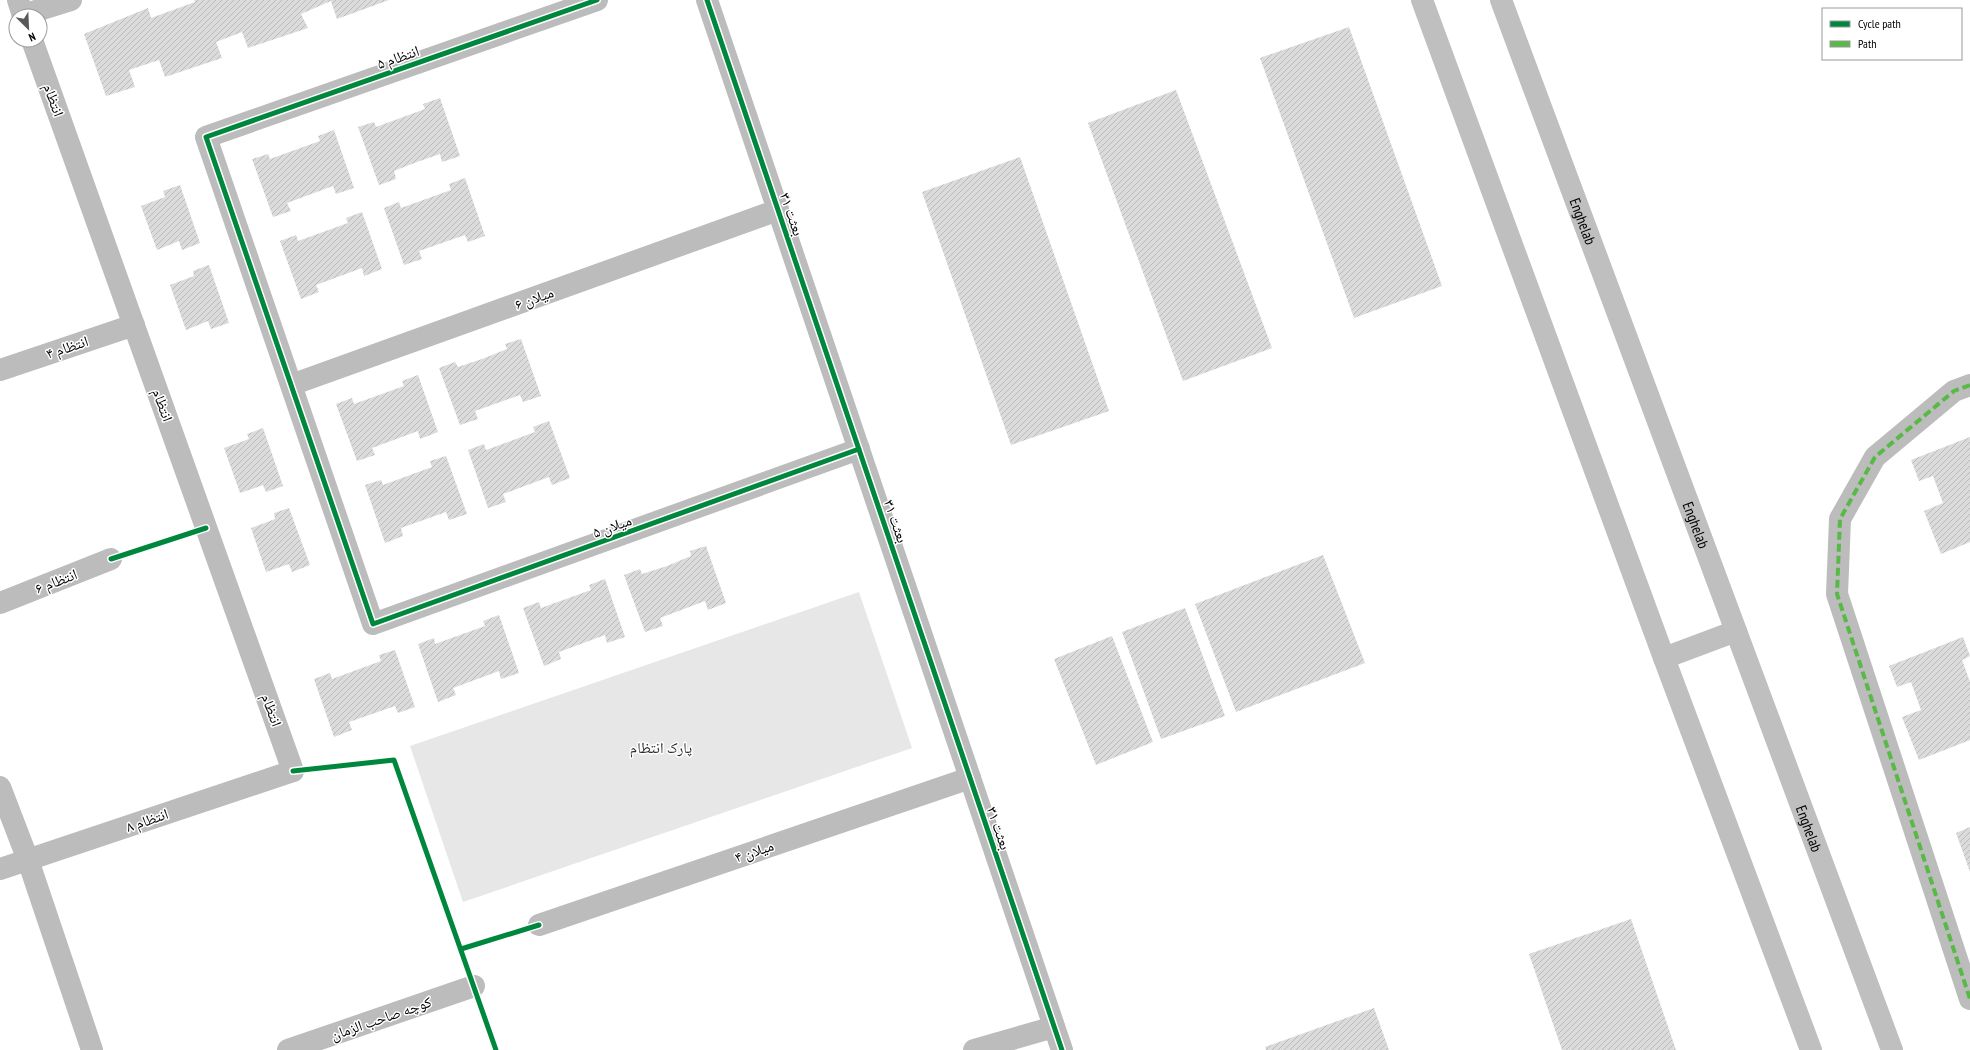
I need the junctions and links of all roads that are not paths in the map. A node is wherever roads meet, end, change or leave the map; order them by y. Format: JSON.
{"nodes":[{"id":1,"x":71,"y":0,"type":"edge"},
{"id":2,"x":597,"y":0,"type":"edge"},
{"id":3,"x":707,"y":0,"type":"edge"},
{"id":4,"x":1422,"y":0,"type":"edge"},
{"id":5,"x":1500,"y":0,"type":"edge"},
{"id":6,"x":31,"y":8,"type":"edge"},
{"id":7,"x":35,"y":48,"type":"edge"},
{"id":8,"x":778,"y":210,"type":"junction"},
{"id":9,"x":134,"y":325,"type":"junction"},
{"id":10,"x":0,"y":370,"type":"edge"},
{"id":11,"x":291,"y":385,"type":"junction"},
{"id":12,"x":1970,"y":385,"type":"edge"},
{"id":13,"x":858,"y":449,"type":"junction"},
{"id":14,"x":111,"y":559,"type":"dead end"},
{"id":15,"x":0,"y":603,"type":"edge"},
{"id":16,"x":1736,"y":631,"type":"junction"},
{"id":17,"x":1664,"y":658,"type":"junction"},
{"id":18,"x":293,"y":771,"type":"joint"},
{"id":19,"x":970,"y":778,"type":"junction"},
{"id":20,"x":0,"y":787,"type":"edge"},
{"id":21,"x":28,"y":860,"type":"junction"},
{"id":22,"x":0,"y":869,"type":"edge"},
{"id":23,"x":538,"y":925,"type":"dead end"},
{"id":24,"x":474,"y":986,"type":"dead end"},
{"id":25,"x":1970,"y":999,"type":"edge"},
{"id":26,"x":1054,"y":1027,"type":"junction"},
{"id":27,"x":92,"y":1050,"type":"edge"},
{"id":28,"x":288,"y":1050,"type":"edge"},
{"id":29,"x":974,"y":1050,"type":"edge"},
{"id":30,"x":1062,"y":1050,"type":"edge"},
{"id":31,"x":1811,"y":1050,"type":"edge"},
{"id":32,"x":1892,"y":1050,"type":"edge"}],
"edges":[{"from":1,"to":6,"type":"street"},
{"from":2,"to":11,"type":"street","name":"انتظام ۵"},
{"from":3,"to":8,"type":"street","name":"بعثت ۳۱"},
{"from":4,"to":17,"type":"main road"},
{"from":5,"to":16,"type":"main road","name":"Enghelab"},
{"from":7,"to":9,"type":"street","name":"انتظام"},
{"from":8,"to":11,"type":"street","name":"میلان ۶"},
{"from":8,"to":13,"type":"street","name":"بعثت ۳۱"},
{"from":9,"to":10,"type":"street","name":"انتظام ۴"},
{"from":9,"to":18,"type":"street","name":"انتظام"},
{"from":11,"to":13,"type":"street","name":"میلان ۵"},
{"from":12,"to":25,"type":"street"},
{"from":13,"to":19,"type":"street","name":"بعثت ۳۱"},
{"from":14,"to":15,"type":"street","name":"انتظام ۶"},
{"from":16,"to":17,"type":"main road"},
{"from":16,"to":32,"type":"main road","name":"Enghelab"},
{"from":17,"to":31,"type":"main road"},
{"from":18,"to":21,"type":"street","name":"انتظام ۸"},
{"from":19,"to":23,"type":"street","name":"میلان ۴"},
{"from":19,"to":26,"type":"street","name":"بعثت ۳۱"},
{"from":20,"to":21,"type":"street"},
{"from":21,"to":22,"type":"street","name":"انتظام ۸"},
{"from":21,"to":27,"type":"street"},
{"from":24,"to":28,"type":"street","name":"کوچه صاحب الزمان"},
{"from":26,"to":29,"type":"street"},
{"from":26,"to":30,"type":"street","name":"بعثت ۳۱"}]}
